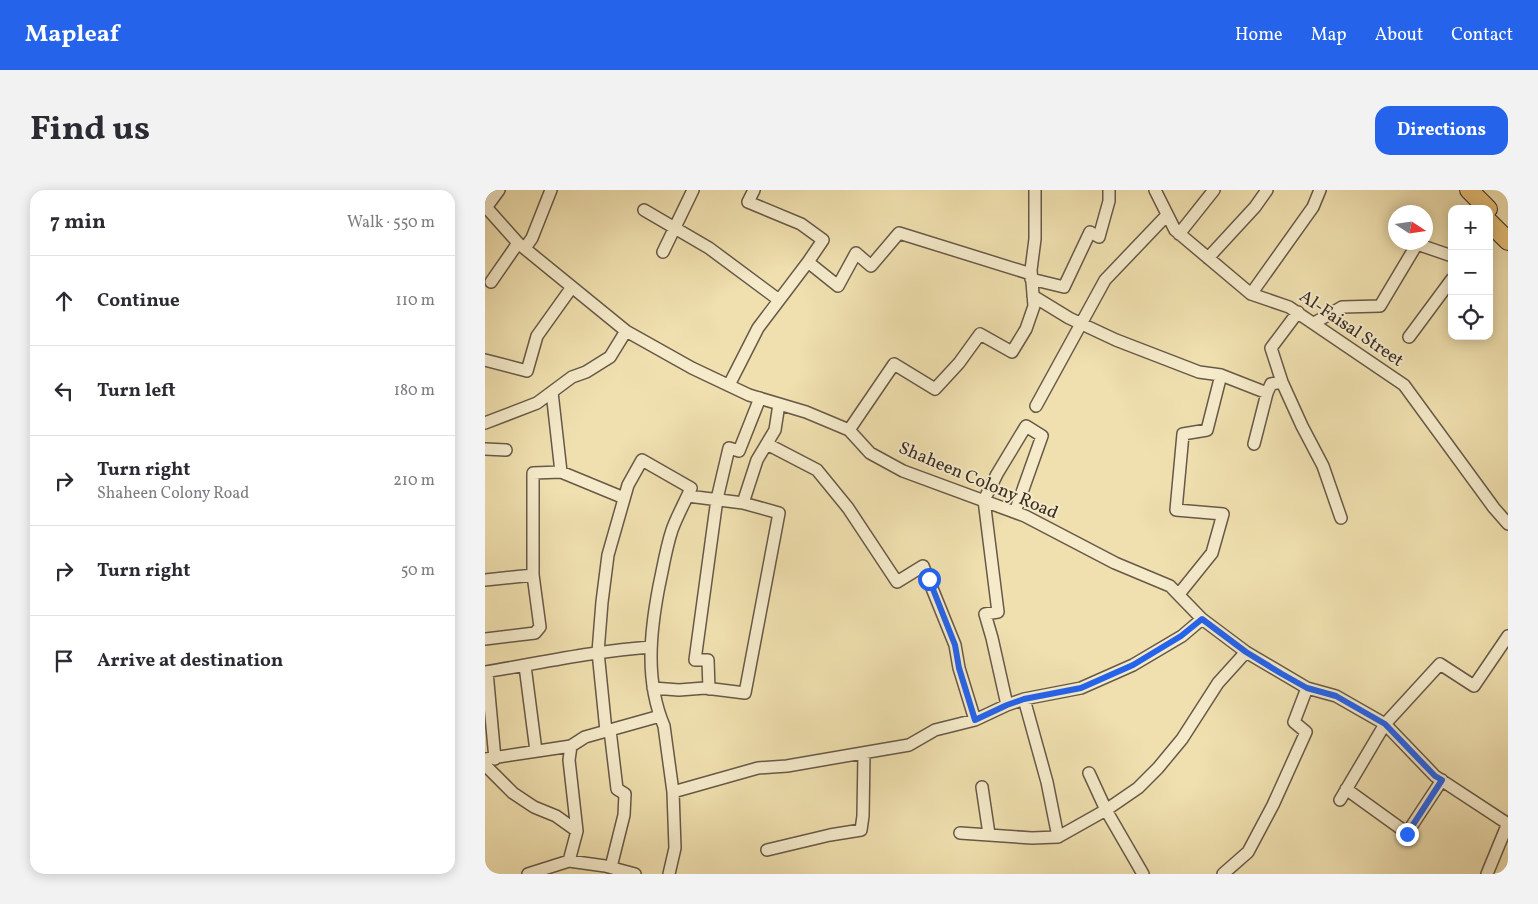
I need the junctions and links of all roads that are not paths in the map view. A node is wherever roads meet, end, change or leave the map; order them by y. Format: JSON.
{"nodes":[{"id":1,"x":499,"y":190,"type":"edge"},
{"id":2,"x":551,"y":190,"type":"edge"},
{"id":3,"x":693,"y":190,"type":"edge"},
{"id":4,"x":754,"y":190,"type":"edge"},
{"id":5,"x":1035,"y":190,"type":"edge"},
{"id":6,"x":1109,"y":190,"type":"edge"},
{"id":7,"x":1155,"y":190,"type":"edge"},
{"id":8,"x":1214,"y":190,"type":"edge"},
{"id":9,"x":1267,"y":190,"type":"edge"},
{"id":10,"x":1320,"y":190,"type":"edge"},
{"id":11,"x":1457,"y":190,"type":"edge"},
{"id":12,"x":1469,"y":190,"type":"edge"},
{"id":13,"x":1472,"y":205,"type":"edge"},
{"id":14,"x":1481,"y":205,"type":"edge"},
{"id":15,"x":485,"y":208,"type":"edge"},
{"id":16,"x":644,"y":210,"type":"dead end"},
{"id":17,"x":1167,"y":215,"type":"junction"},
{"id":18,"x":1493,"y":221,"type":"edge"},
{"id":19,"x":675,"y":227,"type":"junction"},
{"id":20,"x":1179,"y":234,"type":"junction"},
{"id":21,"x":1508,"y":241,"type":"edge"},
{"id":22,"x":521,"y":245,"type":"junction"},
{"id":23,"x":663,"y":252,"type":"dead end"},
{"id":24,"x":1448,"y":255,"type":"edge"},
{"id":25,"x":1208,"y":258,"type":"junction"},
{"id":26,"x":808,"y":262,"type":"junction"},
{"id":27,"x":1031,"y":276,"type":"junction"},
{"id":28,"x":491,"y":282,"type":"dead end"},
{"id":29,"x":1448,"y":284,"type":"edge"},
{"id":30,"x":572,"y":287,"type":"junction"},
{"id":31,"x":1251,"y":294,"type":"junction"},
{"id":32,"x":1033,"y":296,"type":"junction"},
{"id":33,"x":779,"y":300,"type":"junction"},
{"id":34,"x":1297,"y":312,"type":"junction"},
{"id":35,"x":1081,"y":324,"type":"junction"},
{"id":36,"x":1314,"y":324,"type":"junction"},
{"id":37,"x":627,"y":331,"type":"junction"},
{"id":38,"x":1409,"y":337,"type":"dead end"},
{"id":39,"x":485,"y":360,"type":"edge"},
{"id":40,"x":1221,"y":375,"type":"junction"},
{"id":41,"x":1282,"y":382,"type":"junction"},
{"id":42,"x":729,"y":385,"type":"junction"},
{"id":43,"x":552,"y":392,"type":"junction"},
{"id":44,"x":1267,"y":393,"type":"junction"},
{"id":45,"x":760,"y":398,"type":"junction"},
{"id":46,"x":779,"y":404,"type":"junction"},
{"id":47,"x":1036,"y":406,"type":"dead end"},
{"id":48,"x":485,"y":424,"type":"edge"},
{"id":49,"x":849,"y":430,"type":"junction"},
{"id":50,"x":767,"y":444,"type":"junction"},
{"id":51,"x":1254,"y":444,"type":"dead end"},
{"id":52,"x":485,"y":449,"type":"edge"},
{"id":53,"x":506,"y":450,"type":"dead end"},
{"id":54,"x":561,"y":472,"type":"junction"},
{"id":55,"x":688,"y":496,"type":"junction"},
{"id":56,"x":624,"y":498,"type":"junction"},
{"id":57,"x":717,"y":499,"type":"junction"},
{"id":58,"x":984,"y":500,"type":"junction"},
{"id":59,"x":743,"y":502,"type":"junction"},
{"id":60,"x":1015,"y":512,"type":"junction"},
{"id":61,"x":1341,"y":518,"type":"dead end"},
{"id":62,"x":1508,"y":524,"type":"edge"},
{"id":63,"x":533,"y":575,"type":"junction"},
{"id":64,"x":485,"y":580,"type":"edge"},
{"id":65,"x":1179,"y":594,"type":"junction"},
{"id":66,"x":1202,"y":619,"type":"junction"},
{"id":67,"x":1508,"y":636,"type":"edge"},
{"id":68,"x":485,"y":639,"type":"edge"},
{"id":69,"x":651,"y":647,"type":"junction"},
{"id":70,"x":598,"y":652,"type":"junction"},
{"id":71,"x":1246,"y":652,"type":"junction"},
{"id":72,"x":525,"y":666,"type":"junction"},
{"id":73,"x":486,"y":672,"type":"edge"},
{"id":74,"x":653,"y":688,"type":"junction"},
{"id":75,"x":1307,"y":688,"type":"junction"},
{"id":76,"x":709,"y":689,"type":"junction"},
{"id":77,"x":1024,"y":699,"type":"junction"},
{"id":78,"x":1007,"y":705,"type":"junction"},
{"id":79,"x":660,"y":716,"type":"junction"},
{"id":80,"x":975,"y":720,"type":"junction"},
{"id":81,"x":1385,"y":724,"type":"junction"},
{"id":82,"x":608,"y":730,"type":"junction"},
{"id":83,"x":571,"y":746,"type":"junction"},
{"id":84,"x":536,"y":751,"type":"junction"},
{"id":85,"x":864,"y":754,"type":"junction"},
{"id":86,"x":488,"y":761,"type":"edge"},
{"id":87,"x":1089,"y":773,"type":"dead end"},
{"id":88,"x":1442,"y":780,"type":"junction"},
{"id":89,"x":982,"y":787,"type":"dead end"},
{"id":90,"x":673,"y":792,"type":"junction"},
{"id":91,"x":1106,"y":810,"type":"junction"},
{"id":92,"x":1508,"y":823,"type":"edge"},
{"id":93,"x":577,"y":831,"type":"junction"},
{"id":94,"x":960,"y":832,"type":"dead end"},
{"id":95,"x":989,"y":834,"type":"junction"},
{"id":96,"x":1058,"y":836,"type":"junction"},
{"id":97,"x":767,"y":850,"type":"dead end"},
{"id":98,"x":569,"y":861,"type":"junction"},
{"id":99,"x":611,"y":867,"type":"junction"},
{"id":100,"x":528,"y":874,"type":"edge"},
{"id":101,"x":635,"y":874,"type":"edge"},
{"id":102,"x":669,"y":874,"type":"edge"},
{"id":103,"x":1143,"y":874,"type":"edge"},
{"id":104,"x":1223,"y":874,"type":"edge"},
{"id":105,"x":1487,"y":874,"type":"edge"}],
"edges":[{"from":1,"to":15,"type":"street"},
{"from":2,"to":22,"type":"street"},
{"from":3,"to":19,"type":"street"},
{"from":4,"to":26,"type":"street"},
{"from":5,"to":27,"type":"street"},
{"from":6,"to":27,"type":"street"},
{"from":7,"to":17,"type":"street","name":"Al-Faisal Street"},
{"from":8,"to":20,"type":"street"},
{"from":9,"to":25,"type":"street"},
{"from":10,"to":31,"type":"street"},
{"from":11,"to":13,"type":"main road"},
{"from":12,"to":14,"type":"main road"},
{"from":15,"to":22,"type":"street","name":"Shaheen Colony Road"},
{"from":16,"to":19,"type":"street"},
{"from":17,"to":20,"type":"street","name":"Al-Faisal Street"},
{"from":17,"to":35,"type":"street"},
{"from":18,"to":21,"type":"main road"},
{"from":19,"to":23,"type":"street"},
{"from":19,"to":33,"type":"street"},
{"from":20,"to":25,"type":"street","name":"Al-Faisal Street"},
{"from":22,"to":28,"type":"street"},
{"from":22,"to":30,"type":"street","name":"Shaheen Colony Road"},
{"from":24,"to":36,"type":"street"},
{"from":25,"to":31,"type":"street","name":"Al-Faisal Street"},
{"from":26,"to":27,"type":"street"},
{"from":26,"to":33,"type":"street"},
{"from":27,"to":32,"type":"street"},
{"from":29,"to":38,"type":"street"},
{"from":30,"to":37,"type":"street","name":"Shaheen Colony Road"},
{"from":30,"to":39,"type":"street"},
{"from":31,"to":34,"type":"street","name":"Al-Faisal Street"},
{"from":32,"to":35,"type":"street"},
{"from":32,"to":49,"type":"street"},
{"from":33,"to":42,"type":"street"},
{"from":34,"to":36,"type":"street","name":"Al-Faisal Street"},
{"from":34,"to":41,"type":"street"},
{"from":35,"to":40,"type":"street"},
{"from":35,"to":47,"type":"street"},
{"from":36,"to":62,"type":"street","name":"Al-Faisal Street"},
{"from":37,"to":42,"type":"street","name":"Shaheen Colony Road"},
{"from":37,"to":43,"type":"street"},
{"from":40,"to":44,"type":"street"},
{"from":40,"to":65,"type":"street"},
{"from":41,"to":44,"type":"street"},
{"from":41,"to":61,"type":"street"},
{"from":42,"to":45,"type":"street","name":"Shaheen Colony Road"},
{"from":43,"to":48,"type":"street"},
{"from":43,"to":54,"type":"street"},
{"from":44,"to":51,"type":"street"},
{"from":45,"to":46,"type":"street","name":"Shaheen Colony Road"},
{"from":45,"to":57,"type":"street"},
{"from":46,"to":49,"type":"street","name":"Shaheen Colony Road"},
{"from":46,"to":50,"type":"street"},
{"from":49,"to":58,"type":"street","name":"Shaheen Colony Road"},
{"from":50,"to":59,"type":"street"},
{"from":50,"to":80,"type":"street"},
{"from":52,"to":53,"type":"street"},
{"from":54,"to":56,"type":"street"},
{"from":54,"to":63,"type":"street"},
{"from":55,"to":56,"type":"street"},
{"from":55,"to":57,"type":"street"},
{"from":55,"to":69,"type":"street"},
{"from":56,"to":70,"type":"street"},
{"from":57,"to":59,"type":"street"},
{"from":57,"to":76,"type":"street"},
{"from":58,"to":60,"type":"street","name":"Shaheen Colony Road"},
{"from":58,"to":60,"type":"street"},
{"from":58,"to":78,"type":"street"},
{"from":59,"to":76,"type":"street"},
{"from":60,"to":65,"type":"street","name":"Shaheen Colony Road"},
{"from":63,"to":64,"type":"street"},
{"from":63,"to":68,"type":"street"},
{"from":65,"to":66,"type":"street","name":"Shaheen Colony Road"},
{"from":66,"to":71,"type":"street","name":"Shaheen Colony Road"},
{"from":66,"to":77,"type":"street"},
{"from":67,"to":81,"type":"street"},
{"from":69,"to":70,"type":"street"},
{"from":69,"to":74,"type":"street"},
{"from":70,"to":72,"type":"street"},
{"from":70,"to":82,"type":"street"},
{"from":71,"to":75,"type":"street","name":"Shaheen Colony Road"},
{"from":71,"to":91,"type":"street"},
{"from":72,"to":73,"type":"street"},
{"from":72,"to":84,"type":"street"},
{"from":73,"to":86,"type":"street"},
{"from":74,"to":76,"type":"street"},
{"from":74,"to":79,"type":"street"},
{"from":75,"to":81,"type":"street","name":"Shaheen Colony Road"},
{"from":75,"to":104,"type":"street"},
{"from":77,"to":78,"type":"street"},
{"from":77,"to":96,"type":"street"},
{"from":78,"to":80,"type":"street"},
{"from":79,"to":82,"type":"street"},
{"from":79,"to":90,"type":"street"},
{"from":80,"to":85,"type":"street"},
{"from":81,"to":88,"type":"street","name":"Shaheen Colony Road"},
{"from":81,"to":88,"type":"street"},
{"from":82,"to":83,"type":"street"},
{"from":82,"to":99,"type":"street"},
{"from":83,"to":84,"type":"street"},
{"from":83,"to":93,"type":"street"},
{"from":84,"to":86,"type":"street"},
{"from":85,"to":90,"type":"street"},
{"from":85,"to":97,"type":"street"},
{"from":86,"to":93,"type":"street"},
{"from":87,"to":91,"type":"street"},
{"from":88,"to":92,"type":"street","name":"Shaheen Colony Road"},
{"from":89,"to":95,"type":"street"},
{"from":90,"to":102,"type":"street"},
{"from":91,"to":96,"type":"street"},
{"from":91,"to":103,"type":"street"},
{"from":92,"to":105,"type":"street"},
{"from":93,"to":98,"type":"street"},
{"from":94,"to":95,"type":"street"},
{"from":95,"to":96,"type":"street"},
{"from":98,"to":99,"type":"street"},
{"from":98,"to":100,"type":"street"},
{"from":99,"to":101,"type":"street"}]}
